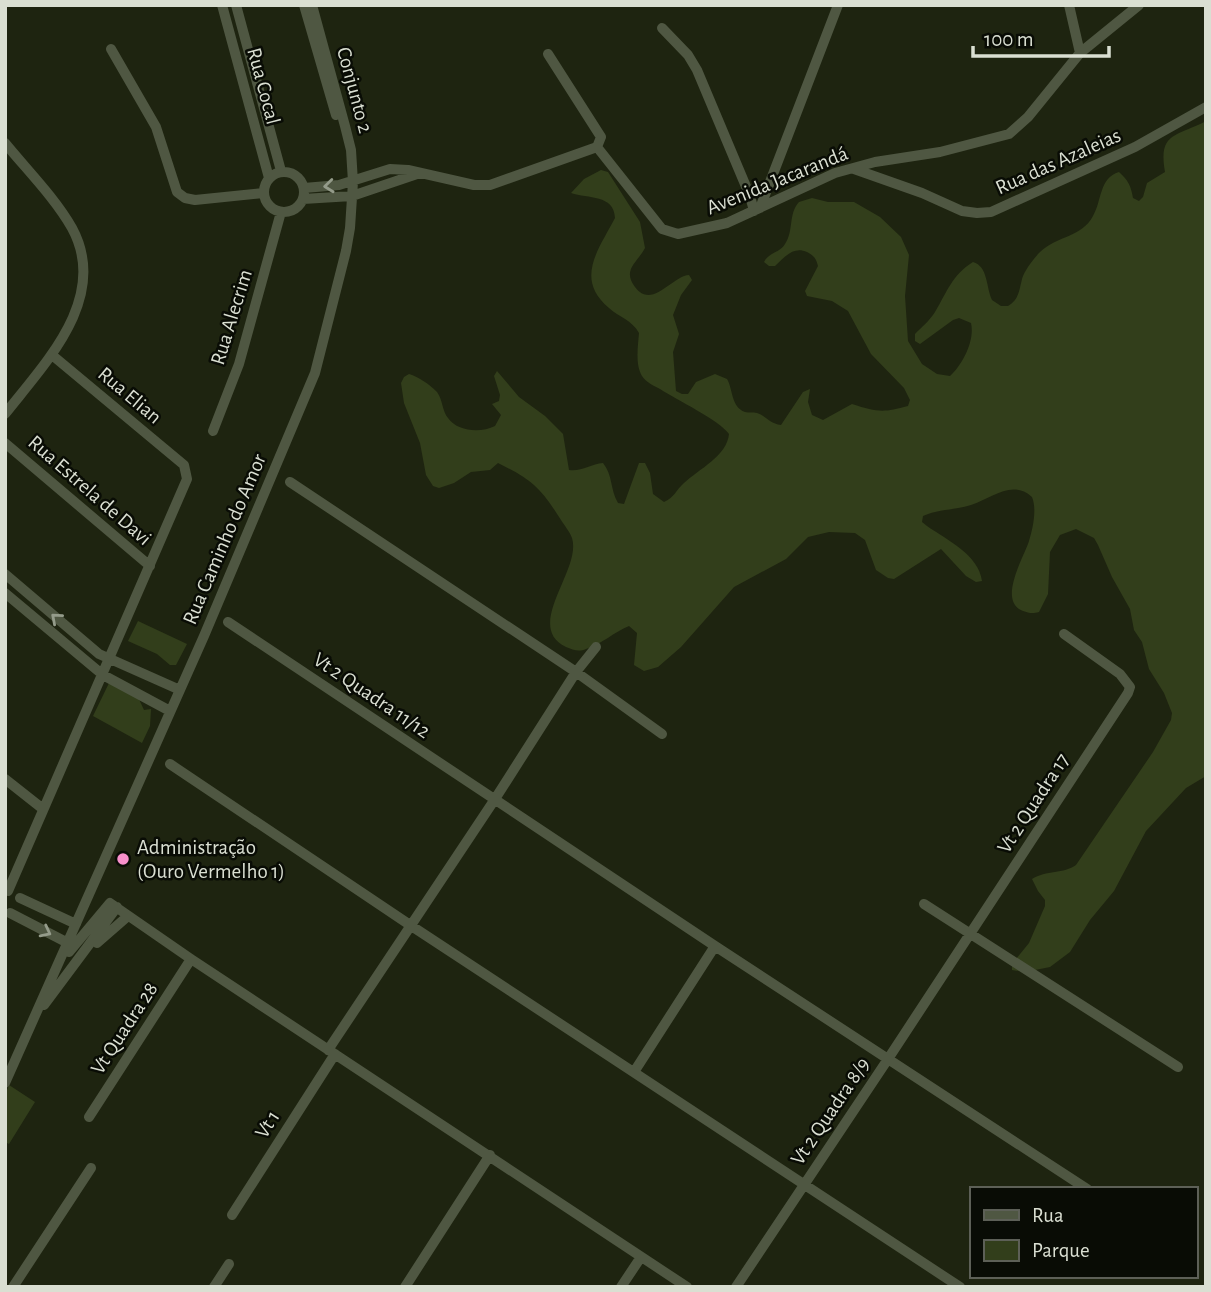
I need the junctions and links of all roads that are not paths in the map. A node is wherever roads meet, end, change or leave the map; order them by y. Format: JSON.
{"nodes":[{"id":1,"x":222,"y":5,"type":"edge"},
{"id":2,"x":236,"y":5,"type":"edge"},
{"id":3,"x":304,"y":5,"type":"edge"},
{"id":4,"x":312,"y":5,"type":"edge"},
{"id":5,"x":838,"y":5,"type":"edge"},
{"id":6,"x":1069,"y":5,"type":"edge"},
{"id":7,"x":1139,"y":5,"type":"edge"},
{"id":8,"x":662,"y":28,"type":"dead end"},
{"id":9,"x":111,"y":49,"type":"dead end"},
{"id":10,"x":1080,"y":53,"type":"junction"},
{"id":11,"x":548,"y":54,"type":"dead end"},
{"id":12,"x":1206,"y":107,"type":"edge"},
{"id":13,"x":5,"y":143,"type":"edge"},
{"id":14,"x":597,"y":147,"type":"junction"},
{"id":15,"x":351,"y":154,"type":"junction"},
{"id":16,"x":875,"y":162,"type":"junction"},
{"id":17,"x":854,"y":169,"type":"junction"},
{"id":18,"x":281,"y":171,"type":"junction"},
{"id":19,"x":417,"y":174,"type":"junction"},
{"id":20,"x":268,"y":178,"type":"junction"},
{"id":21,"x":353,"y":182,"type":"junction"},
{"id":22,"x":896,"y":184,"type":"junction"},
{"id":23,"x":263,"y":193,"type":"junction"},
{"id":24,"x":304,"y":194,"type":"junction"},
{"id":25,"x":352,"y":196,"type":"junction"},
{"id":26,"x":757,"y":210,"type":"junction"},
{"id":27,"x":281,"y":212,"type":"junction"},
{"id":28,"x":52,"y":355,"type":"junction"},
{"id":29,"x":5,"y":414,"type":"edge"},
{"id":30,"x":213,"y":431,"type":"dead end"},
{"id":31,"x":5,"y":443,"type":"edge"},
{"id":32,"x":290,"y":482,"type":"dead end"},
{"id":33,"x":150,"y":566,"type":"junction"},
{"id":34,"x":5,"y":574,"type":"edge"},
{"id":35,"x":5,"y":593,"type":"edge"},
{"id":36,"x":228,"y":622,"type":"dead end"},
{"id":37,"x":1064,"y":634,"type":"dead end"},
{"id":38,"x":596,"y":648,"type":"dead end"},
{"id":39,"x":110,"y":659,"type":"junction"},
{"id":40,"x":576,"y":672,"type":"junction"},
{"id":41,"x":103,"y":675,"type":"junction"},
{"id":42,"x":156,"y":679,"type":"junction"},
{"id":43,"x":180,"y":690,"type":"junction"},
{"id":44,"x":149,"y":698,"type":"junction"},
{"id":45,"x":170,"y":711,"type":"junction"},
{"id":46,"x":662,"y":734,"type":"dead end"},
{"id":47,"x":170,"y":764,"type":"dead end"},
{"id":48,"x":5,"y":779,"type":"edge"},
{"id":49,"x":495,"y":799,"type":"junction"},
{"id":50,"x":43,"y":809,"type":"junction"},
{"id":51,"x":6,"y":891,"type":"edge"},
{"id":52,"x":20,"y":898,"type":"junction"},
{"id":53,"x":924,"y":904,"type":"dead end"},
{"id":54,"x":113,"y":905,"type":"junction"},
{"id":55,"x":8,"y":912,"type":"edge"},
{"id":56,"x":128,"y":916,"type":"junction"},
{"id":57,"x":76,"y":924,"type":"junction"},
{"id":58,"x":410,"y":925,"type":"junction"},
{"id":59,"x":971,"y":934,"type":"junction"},
{"id":60,"x":68,"y":943,"type":"junction"},
{"id":61,"x":715,"y":946,"type":"junction"},
{"id":62,"x":191,"y":960,"type":"junction"},
{"id":63,"x":72,"y":969,"type":"junction"},
{"id":64,"x":50,"y":982,"type":"junction"},
{"id":65,"x":33,"y":1019,"type":"junction"},
{"id":66,"x":332,"y":1052,"type":"junction"},
{"id":67,"x":888,"y":1059,"type":"junction"},
{"id":68,"x":1178,"y":1067,"type":"dead end"},
{"id":69,"x":634,"y":1072,"type":"junction"},
{"id":70,"x":5,"y":1083,"type":"edge"},
{"id":71,"x":89,"y":1117,"type":"dead end"},
{"id":72,"x":490,"y":1155,"type":"junction"},
{"id":73,"x":91,"y":1168,"type":"dead end"},
{"id":74,"x":803,"y":1183,"type":"junction"},
{"id":75,"x":1084,"y":1187,"type":"edge"},
{"id":76,"x":232,"y":1215,"type":"dead end"},
{"id":77,"x":640,"y":1256,"type":"junction"},
{"id":78,"x":229,"y":1264,"type":"dead end"},
{"id":79,"x":13,"y":1287,"type":"edge"},
{"id":80,"x":214,"y":1287,"type":"edge"},
{"id":81,"x":405,"y":1287,"type":"edge"},
{"id":82,"x":621,"y":1287,"type":"edge"},
{"id":83,"x":687,"y":1287,"type":"edge"},
{"id":84,"x":736,"y":1287,"type":"edge"},
{"id":85,"x":960,"y":1287,"type":"edge"}],
"edges":[{"from":1,"to":20,"type":"street","name":"Rua Cocal"},
{"from":2,"to":18,"type":"street","name":"Rua Cocal"},
{"from":3,"to":15,"type":"street","name":"Conjunto 2"},
{"from":4,"to":15,"type":"street","name":"Conjunto 2"},
{"from":5,"to":26,"type":"street"},
{"from":6,"to":10,"type":"street"},
{"from":7,"to":10,"type":"street","name":"Avenida Jacarandá"},
{"from":8,"to":26,"type":"street"},
{"from":9,"to":23,"type":"street"},
{"from":10,"to":16,"type":"street","name":"Avenida Jacarandá"},
{"from":11,"to":14,"type":"street"},
{"from":12,"to":22,"type":"street","name":"Rua das Azaleias"},
{"from":13,"to":28,"type":"street"},
{"from":14,"to":19,"type":"street"},
{"from":14,"to":26,"type":"street","name":"Avenida Jacarandá"},
{"from":15,"to":21,"type":"street","name":"Rua Caminho do Amor"},
{"from":16,"to":17,"type":"street","name":"Avenida Jacarandá"},
{"from":16,"to":22,"type":"street","name":"Rua das Azaleias"},
{"from":17,"to":22,"type":"street"},
{"from":17,"to":26,"type":"street","name":"Avenida Jacarandá"},
{"from":18,"to":20,"type":"street"},
{"from":18,"to":24,"type":"street"},
{"from":19,"to":21,"type":"street"},
{"from":19,"to":25,"type":"street"},
{"from":20,"to":23,"type":"street"},
{"from":21,"to":24,"type":"street","one_way":true},
{"from":21,"to":25,"type":"street","name":"Rua Caminho do Amor"},
{"from":23,"to":27,"type":"street"},
{"from":24,"to":25,"type":"street"},
{"from":24,"to":27,"type":"street"},
{"from":25,"to":43,"type":"street","name":"Rua Caminho do Amor"},
{"from":27,"to":30,"type":"street","name":"Rua Alecrim"},
{"from":28,"to":29,"type":"street"},
{"from":28,"to":33,"type":"street","name":"Rua Elian"},
{"from":31,"to":33,"type":"street","name":"Rua Estrela de Davi"},
{"from":32,"to":40,"type":"street"},
{"from":33,"to":39,"type":"street"},
{"from":39,"to":34,"type":"street","one_way":true},
{"from":35,"to":41,"type":"street"},
{"from":36,"to":49,"type":"street","name":"Vt 2 Quadra 11/12"},
{"from":37,"to":59,"type":"street","name":"Vt 2 Quadra 17"},
{"from":38,"to":40,"type":"street","name":"Vt 1"},
{"from":39,"to":41,"type":"street"},
{"from":39,"to":42,"type":"street"},
{"from":40,"to":46,"type":"street"},
{"from":40,"to":49,"type":"street","name":"Vt 1"},
{"from":41,"to":44,"type":"street"},
{"from":41,"to":50,"type":"street"},
{"from":42,"to":43,"type":"street"},
{"from":42,"to":44,"type":"street"},
{"from":43,"to":45,"type":"street","name":"Rua Caminho do Amor"},
{"from":44,"to":45,"type":"street"},
{"from":45,"to":57,"type":"street","name":"Rua Caminho do Amor"},
{"from":47,"to":58,"type":"street"},
{"from":48,"to":50,"type":"street"},
{"from":49,"to":58,"type":"street","name":"Vt 1"},
{"from":49,"to":61,"type":"street","name":"Vt 2 Quadra 11/12"},
{"from":50,"to":51,"type":"street"},
{"from":51,"to":52,"type":"street"},
{"from":52,"to":55,"type":"street"},
{"from":52,"to":57,"type":"street"},
{"from":53,"to":59,"type":"street"},
{"from":54,"to":56,"type":"street"},
{"from":54,"to":63,"type":"street"},
{"from":54,"to":64,"type":"street"},
{"from":55,"to":60,"type":"street","one_way":true},
{"from":56,"to":62,"type":"street"},
{"from":56,"to":63,"type":"street"},
{"from":57,"to":60,"type":"street","name":"Rua Caminho do Amor"},
{"from":58,"to":66,"type":"street","name":"Vt 1"},
{"from":58,"to":69,"type":"street"},
{"from":59,"to":67,"type":"street","name":"Vt 2 Quadra 17"},
{"from":59,"to":68,"type":"street"},
{"from":60,"to":64,"type":"street","name":"Rua Caminho do Amor"},
{"from":61,"to":67,"type":"street","name":"Vt 2 Quadra 11/12"},
{"from":61,"to":69,"type":"street"},
{"from":62,"to":66,"type":"street"},
{"from":62,"to":71,"type":"street","name":"Vt Quadra 28"},
{"from":63,"to":65,"type":"street"},
{"from":64,"to":65,"type":"street"},
{"from":65,"to":70,"type":"street"},
{"from":66,"to":72,"type":"street"},
{"from":66,"to":76,"type":"street","name":"Vt 1"},
{"from":67,"to":74,"type":"street","name":"Vt 2 Quadra 8/9"},
{"from":67,"to":75,"type":"street","name":"Vt 2 Quadra 11/12"},
{"from":69,"to":74,"type":"street"},
{"from":72,"to":77,"type":"street"},
{"from":72,"to":81,"type":"street"},
{"from":73,"to":79,"type":"street"},
{"from":74,"to":84,"type":"street","name":"Vt 2 Quadra 8/9"},
{"from":74,"to":85,"type":"street"},
{"from":77,"to":82,"type":"street"},
{"from":77,"to":83,"type":"street"},
{"from":78,"to":80,"type":"street"}]}
